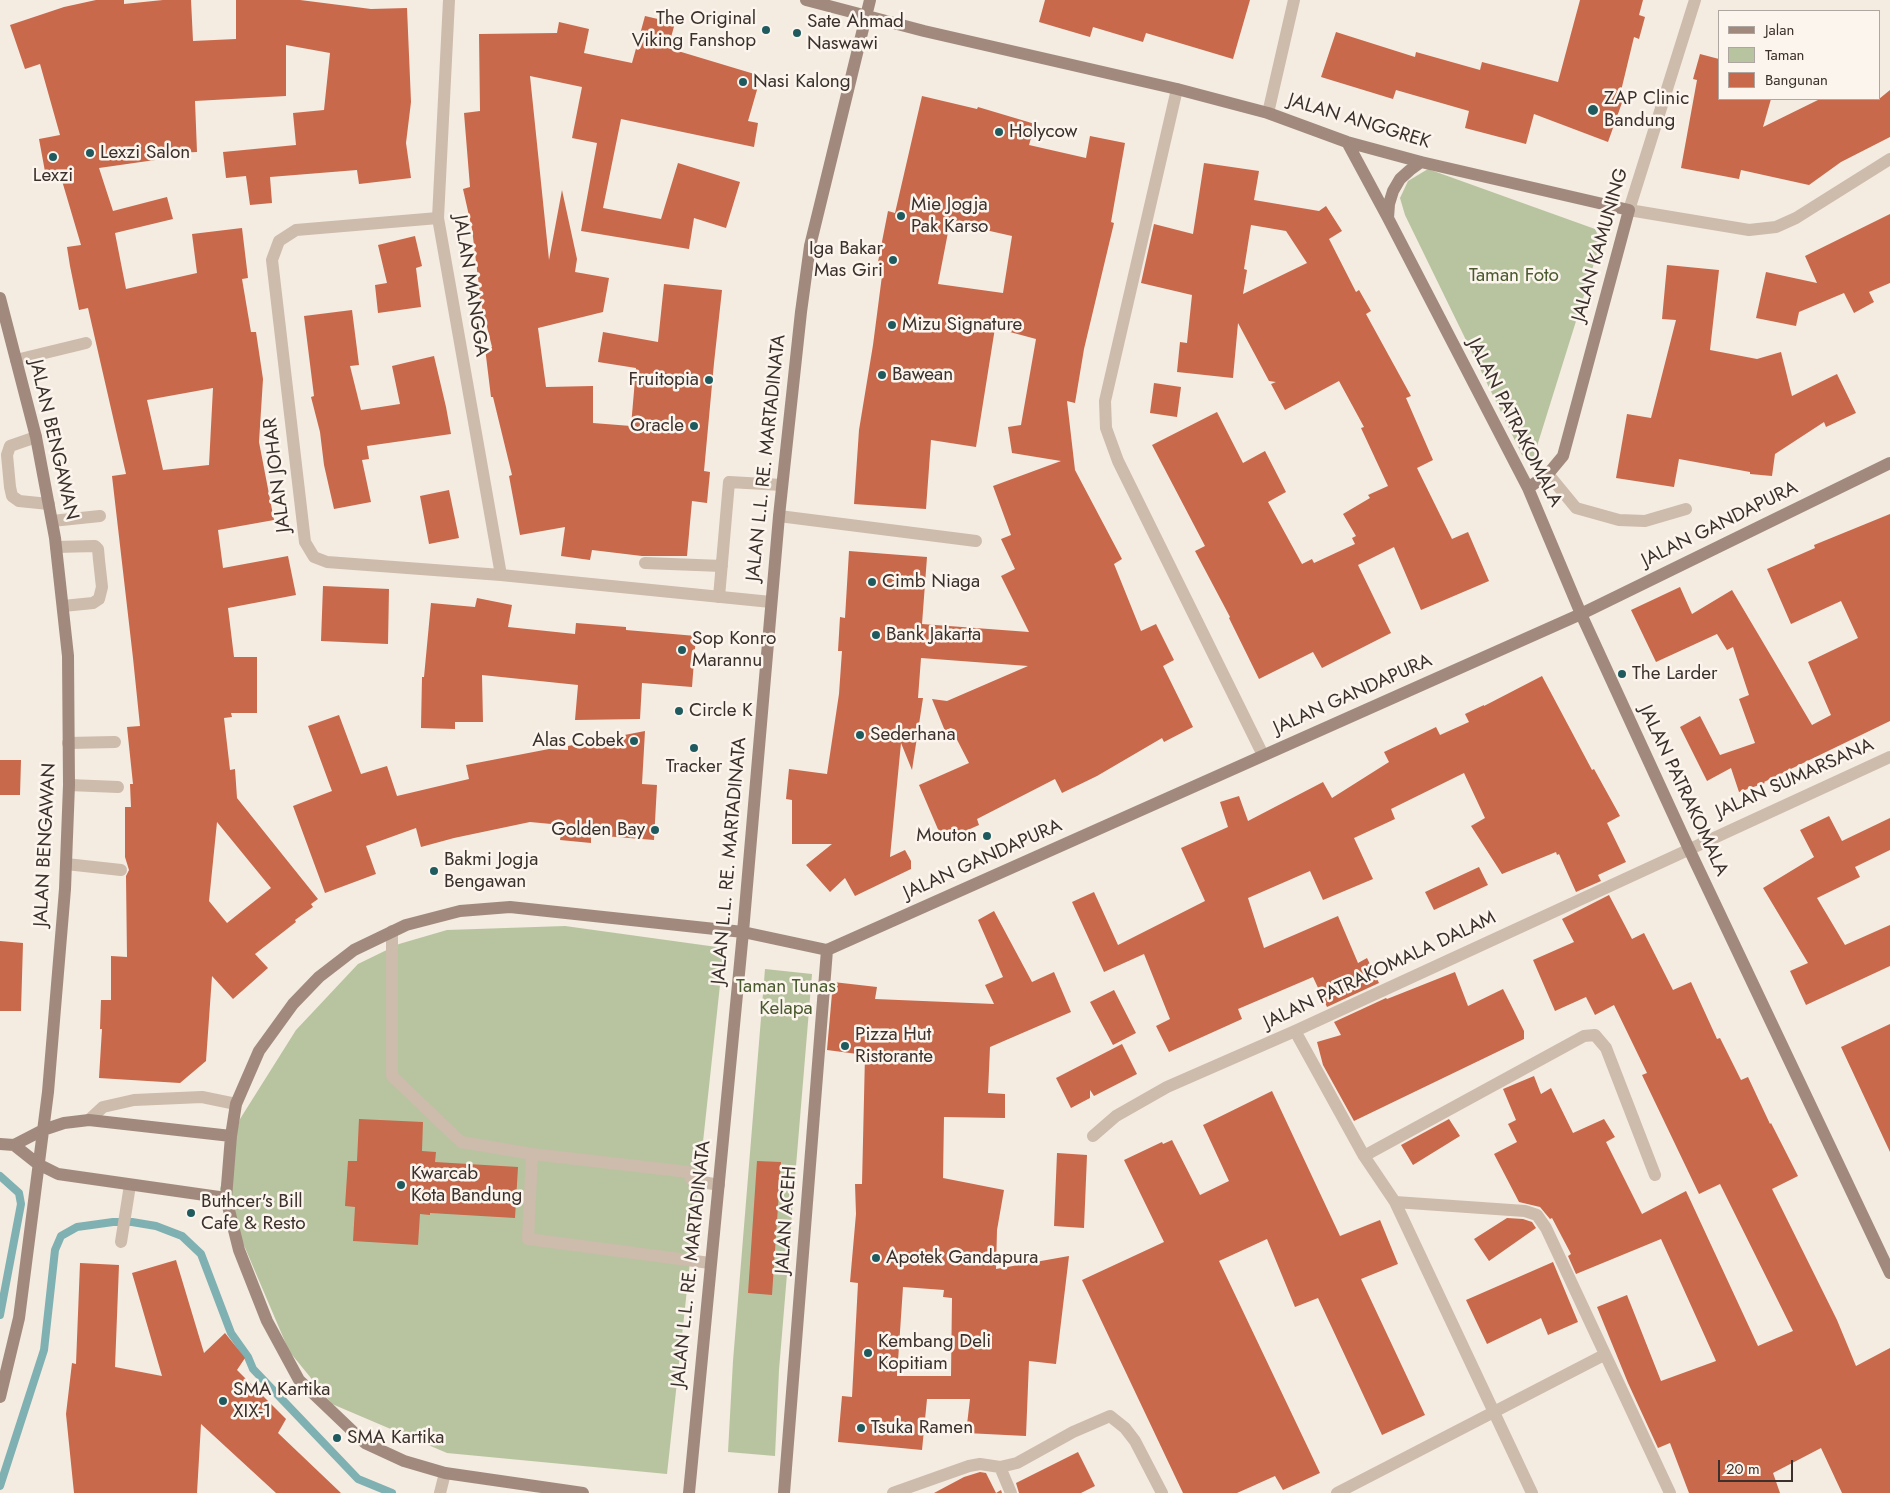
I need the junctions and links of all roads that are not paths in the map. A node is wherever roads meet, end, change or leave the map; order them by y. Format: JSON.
{"nodes":[{"id":1,"x":449,"y":0,"type":"edge"},
{"id":2,"x":806,"y":0,"type":"edge"},
{"id":3,"x":870,"y":0,"type":"edge"},
{"id":4,"x":1294,"y":0,"type":"edge"},
{"id":5,"x":1695,"y":0,"type":"edge"},
{"id":6,"x":866,"y":15,"type":"junction"},
{"id":7,"x":1177,"y":89,"type":"junction"},
{"id":8,"x":1268,"y":113,"type":"junction"},
{"id":9,"x":1347,"y":142,"type":"junction"},
{"id":10,"x":1890,"y":159,"type":"edge"},
{"id":11,"x":1421,"y":162,"type":"junction"},
{"id":12,"x":1629,"y":210,"type":"junction"},
{"id":13,"x":438,"y":218,"type":"junction"},
{"id":14,"x":1388,"y":218,"type":"junction"},
{"id":15,"x":0,"y":298,"type":"edge"},
{"id":16,"x":86,"y":343,"type":"dead end"},
{"id":17,"x":16,"y":360,"type":"junction"},
{"id":18,"x":36,"y":437,"type":"junction"},
{"id":19,"x":1890,"y":462,"type":"edge"},
{"id":20,"x":1548,"y":474,"type":"junction"},
{"id":21,"x":782,"y":485,"type":"junction"},
{"id":22,"x":1528,"y":488,"type":"junction"},
{"id":23,"x":48,"y":504,"type":"junction"},
{"id":24,"x":1686,"y":509,"type":"dead end"},
{"id":25,"x":100,"y":516,"type":"dead end"},
{"id":26,"x":779,"y":516,"type":"junction"},
{"id":27,"x":52,"y":521,"type":"junction"},
{"id":28,"x":976,"y":541,"type":"dead end"},
{"id":29,"x":56,"y":547,"type":"junction"},
{"id":30,"x":645,"y":563,"type":"dead end"},
{"id":31,"x":722,"y":566,"type":"junction"},
{"id":32,"x":500,"y":575,"type":"junction"},
{"id":33,"x":719,"y":597,"type":"junction"},
{"id":34,"x":771,"y":602,"type":"junction"},
{"id":35,"x":63,"y":606,"type":"junction"},
{"id":36,"x":1581,"y":614,"type":"junction"},
{"id":37,"x":115,"y":742,"type":"dead end"},
{"id":38,"x":68,"y":743,"type":"junction"},
{"id":39,"x":1263,"y":755,"type":"junction"},
{"id":40,"x":1890,"y":757,"type":"edge"},
{"id":41,"x":69,"y":785,"type":"junction"},
{"id":42,"x":118,"y":787,"type":"dead end"},
{"id":43,"x":1689,"y":849,"type":"junction"},
{"id":44,"x":66,"y":864,"type":"junction"},
{"id":45,"x":121,"y":870,"type":"dead end"},
{"id":46,"x":392,"y":931,"type":"junction"},
{"id":47,"x":743,"y":932,"type":"junction"},
{"id":48,"x":827,"y":950,"type":"junction"},
{"id":49,"x":1295,"y":1031,"type":"junction"},
{"id":50,"x":236,"y":1104,"type":"junction"},
{"id":51,"x":89,"y":1120,"type":"junction"},
{"id":52,"x":43,"y":1130,"type":"junction"},
{"id":53,"x":231,"y":1136,"type":"junction"},
{"id":54,"x":1093,"y":1136,"type":"dead end"},
{"id":55,"x":0,"y":1144,"type":"edge"},
{"id":56,"x":14,"y":1145,"type":"junction"},
{"id":57,"x":532,"y":1154,"type":"junction"},
{"id":58,"x":1364,"y":1156,"type":"junction"},
{"id":59,"x":38,"y":1164,"type":"junction"},
{"id":60,"x":1655,"y":1175,"type":"dead end"},
{"id":61,"x":130,"y":1185,"type":"junction"},
{"id":62,"x":719,"y":1185,"type":"junction"},
{"id":63,"x":226,"y":1198,"type":"junction"},
{"id":64,"x":1395,"y":1202,"type":"junction"},
{"id":65,"x":121,"y":1242,"type":"dead end"},
{"id":66,"x":710,"y":1263,"type":"junction"},
{"id":67,"x":1890,"y":1274,"type":"edge"},
{"id":68,"x":1604,"y":1355,"type":"junction"},
{"id":69,"x":0,"y":1397,"type":"edge"},
{"id":70,"x":1494,"y":1412,"type":"junction"},
{"id":71,"x":1000,"y":1467,"type":"junction"},
{"id":72,"x":445,"y":1472,"type":"junction"},
{"id":73,"x":440,"y":1493,"type":"edge"},
{"id":74,"x":583,"y":1493,"type":"edge"},
{"id":75,"x":689,"y":1493,"type":"edge"},
{"id":76,"x":784,"y":1493,"type":"edge"},
{"id":77,"x":893,"y":1493,"type":"edge"},
{"id":78,"x":1011,"y":1493,"type":"edge"},
{"id":79,"x":1162,"y":1493,"type":"edge"},
{"id":80,"x":1337,"y":1493,"type":"edge"},
{"id":81,"x":1532,"y":1493,"type":"edge"},
{"id":82,"x":1670,"y":1493,"type":"edge"}],
"edges":[{"from":1,"to":13,"type":"street","name":"JALAN MANGGA"},
{"from":2,"to":6,"type":"street","name":"JALAN ANGGREK"},
{"from":3,"to":6,"type":"street","name":"JALAN L.L. RE. MARTADINATA"},
{"from":4,"to":8,"type":"street"},
{"from":5,"to":12,"type":"street","name":"JALAN KAMUNING"},
{"from":6,"to":7,"type":"street","name":"JALAN ANGGREK"},
{"from":6,"to":21,"type":"street","name":"JALAN L.L. RE. MARTADINATA"},
{"from":7,"to":8,"type":"street","name":"JALAN ANGGREK"},
{"from":7,"to":39,"type":"street"},
{"from":8,"to":9,"type":"street","name":"JALAN ANGGREK"},
{"from":9,"to":11,"type":"street","name":"JALAN ANGGREK"},
{"from":9,"to":14,"type":"street","name":"JALAN PATRAKOMALA"},
{"from":10,"to":12,"type":"street","name":"JALAN ANGGREK"},
{"from":11,"to":12,"type":"street","name":"JALAN ANGGREK"},
{"from":11,"to":14,"type":"street"},
{"from":12,"to":20,"type":"street","name":"JALAN KAMUNING"},
{"from":13,"to":32,"type":"street","name":"JALAN MANGGA"},
{"from":13,"to":32,"type":"street","name":"JALAN JOHAR"},
{"from":14,"to":22,"type":"street","name":"JALAN PATRAKOMALA"},
{"from":15,"to":17,"type":"street","name":"JALAN BENGAWAN"},
{"from":16,"to":17,"type":"street"},
{"from":17,"to":18,"type":"street","name":"JALAN BENGAWAN"},
{"from":18,"to":23,"type":"street","name":"JALAN BENGAWAN"},
{"from":18,"to":23,"type":"street"},
{"from":19,"to":36,"type":"street","name":"JALAN GANDAPURA"},
{"from":20,"to":22,"type":"street","name":"JALAN KAMUNING"},
{"from":20,"to":24,"type":"street"},
{"from":21,"to":26,"type":"street","name":"JALAN L.L. RE. MARTADINATA"},
{"from":21,"to":31,"type":"street"},
{"from":22,"to":36,"type":"street","name":"JALAN PATRAKOMALA"},
{"from":23,"to":27,"type":"street","name":"JALAN BENGAWAN"},
{"from":25,"to":27,"type":"street"},
{"from":26,"to":28,"type":"street"},
{"from":26,"to":34,"type":"street","name":"JALAN L.L. RE. MARTADINATA"},
{"from":27,"to":29,"type":"street","name":"JALAN BENGAWAN"},
{"from":29,"to":35,"type":"street","name":"JALAN BENGAWAN"},
{"from":29,"to":35,"type":"street"},
{"from":30,"to":31,"type":"street"},
{"from":31,"to":33,"type":"street"},
{"from":32,"to":33,"type":"street","name":"JALAN JOHAR"},
{"from":33,"to":34,"type":"street","name":"JALAN JOHAR"},
{"from":34,"to":47,"type":"street","name":"JALAN L.L. RE. MARTADINATA"},
{"from":35,"to":38,"type":"street","name":"JALAN BENGAWAN"},
{"from":36,"to":39,"type":"street","name":"JALAN GANDAPURA"},
{"from":36,"to":43,"type":"street","name":"JALAN PATRAKOMALA"},
{"from":37,"to":38,"type":"street"},
{"from":38,"to":41,"type":"street","name":"JALAN BENGAWAN"},
{"from":39,"to":48,"type":"street","name":"JALAN GANDAPURA"},
{"from":40,"to":43,"type":"street","name":"JALAN SUMARSANA"},
{"from":41,"to":42,"type":"street"},
{"from":41,"to":44,"type":"street","name":"JALAN BENGAWAN"},
{"from":43,"to":49,"type":"street","name":"JALAN PATRAKOMALA DALAM"},
{"from":43,"to":67,"type":"street","name":"JALAN PATRAKOMALA"},
{"from":44,"to":45,"type":"street"},
{"from":44,"to":52,"type":"street","name":"JALAN BENGAWAN"},
{"from":46,"to":47,"type":"street"},
{"from":46,"to":50,"type":"street"},
{"from":46,"to":57,"type":"street"},
{"from":47,"to":48,"type":"street"},
{"from":47,"to":62,"type":"street","name":"JALAN L.L. RE. MARTADINATA"},
{"from":48,"to":76,"type":"street","name":"JALAN ACEH"},
{"from":49,"to":54,"type":"street","name":"JALAN PATRAKOMALA DALAM"},
{"from":49,"to":58,"type":"street"},
{"from":50,"to":51,"type":"street"},
{"from":50,"to":53,"type":"street"},
{"from":51,"to":52,"type":"street"},
{"from":51,"to":53,"type":"street"},
{"from":52,"to":56,"type":"street"},
{"from":52,"to":59,"type":"street","name":"JALAN BENGAWAN"},
{"from":53,"to":63,"type":"street"},
{"from":55,"to":56,"type":"street"},
{"from":56,"to":59,"type":"street"},
{"from":57,"to":62,"type":"street"},
{"from":57,"to":66,"type":"street"},
{"from":58,"to":60,"type":"street"},
{"from":58,"to":64,"type":"street"},
{"from":59,"to":61,"type":"street"},
{"from":59,"to":69,"type":"street","name":"JALAN BENGAWAN"},
{"from":61,"to":63,"type":"street"},
{"from":61,"to":65,"type":"street"},
{"from":62,"to":66,"type":"street","name":"JALAN L.L. RE. MARTADINATA"},
{"from":63,"to":72,"type":"street"},
{"from":64,"to":68,"type":"street"},
{"from":64,"to":70,"type":"street"},
{"from":66,"to":75,"type":"street","name":"JALAN L.L. RE. MARTADINATA"},
{"from":68,"to":70,"type":"street"},
{"from":68,"to":82,"type":"street"},
{"from":70,"to":80,"type":"street"},
{"from":70,"to":81,"type":"street"},
{"from":71,"to":77,"type":"street"},
{"from":71,"to":78,"type":"street"},
{"from":71,"to":79,"type":"street"},
{"from":72,"to":73,"type":"street"},
{"from":72,"to":74,"type":"street"}]}
